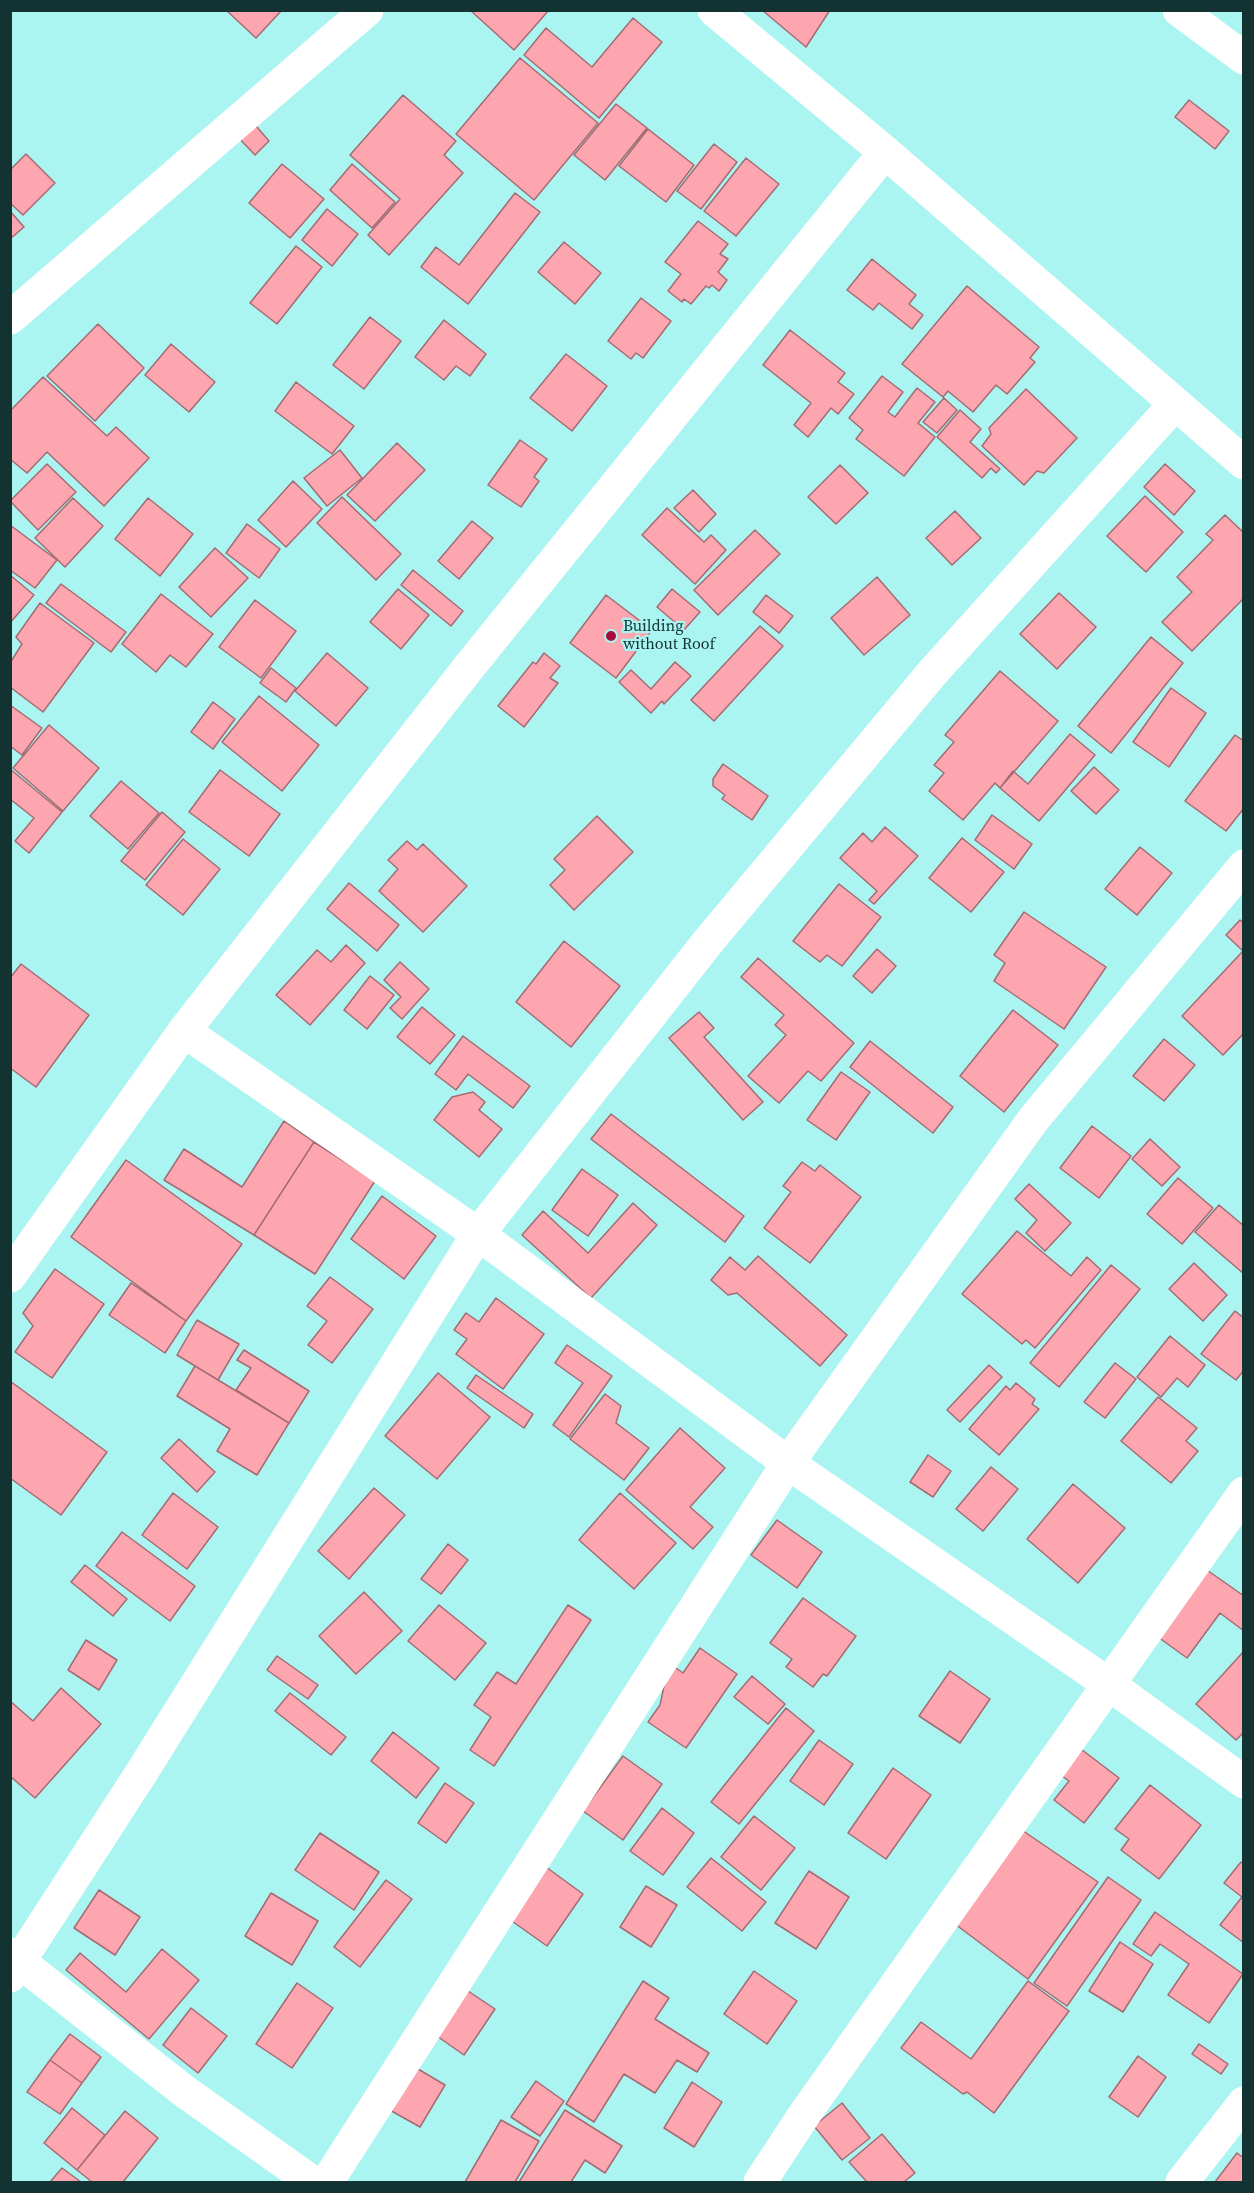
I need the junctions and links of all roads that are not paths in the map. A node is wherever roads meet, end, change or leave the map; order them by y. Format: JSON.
{"nodes":[{"id":1,"x":367,"y":10,"type":"edge"},
{"id":2,"x":714,"y":10,"type":"edge"},
{"id":3,"x":1200,"y":16,"type":"edge"},
{"id":4,"x":1244,"y":58,"type":"edge"},
{"id":5,"x":885,"y":152,"type":"junction"},
{"id":6,"x":10,"y":318,"type":"edge"},
{"id":7,"x":1175,"y":404,"type":"junction"},
{"id":8,"x":1244,"y":463,"type":"edge"},
{"id":9,"x":1244,"y":866,"type":"edge"},
{"id":10,"x":184,"y":1031,"type":"junction"},
{"id":11,"x":478,"y":1234,"type":"junction"},
{"id":12,"x":10,"y":1276,"type":"edge"},
{"id":13,"x":788,"y":1463,"type":"junction"},
{"id":14,"x":1244,"y":1493,"type":"edge"},
{"id":15,"x":1107,"y":1683,"type":"junction"},
{"id":16,"x":1244,"y":1782,"type":"edge"},
{"id":17,"x":14,"y":1964,"type":"edge"},
{"id":18,"x":1244,"y":2103,"type":"edge"},
{"id":19,"x":312,"y":2182,"type":"edge"},
{"id":20,"x":327,"y":2182,"type":"edge"},
{"id":21,"x":760,"y":2182,"type":"edge"},
{"id":22,"x":1182,"y":2182,"type":"edge"}],
"edges":[{"from":1,"to":6,"type":"street"},
{"from":2,"to":5,"type":"street"},
{"from":3,"to":4,"type":"street"},
{"from":5,"to":7,"type":"street"},
{"from":5,"to":10,"type":"street"},
{"from":7,"to":8,"type":"street"},
{"from":7,"to":11,"type":"street"},
{"from":9,"to":13,"type":"street"},
{"from":10,"to":11,"type":"street"},
{"from":10,"to":12,"type":"street"},
{"from":11,"to":13,"type":"street"},
{"from":11,"to":17,"type":"street"},
{"from":13,"to":15,"type":"street"},
{"from":13,"to":20,"type":"street"},
{"from":14,"to":15,"type":"street"},
{"from":15,"to":16,"type":"street"},
{"from":15,"to":21,"type":"street"},
{"from":17,"to":19,"type":"street"},
{"from":18,"to":22,"type":"street"}]}
